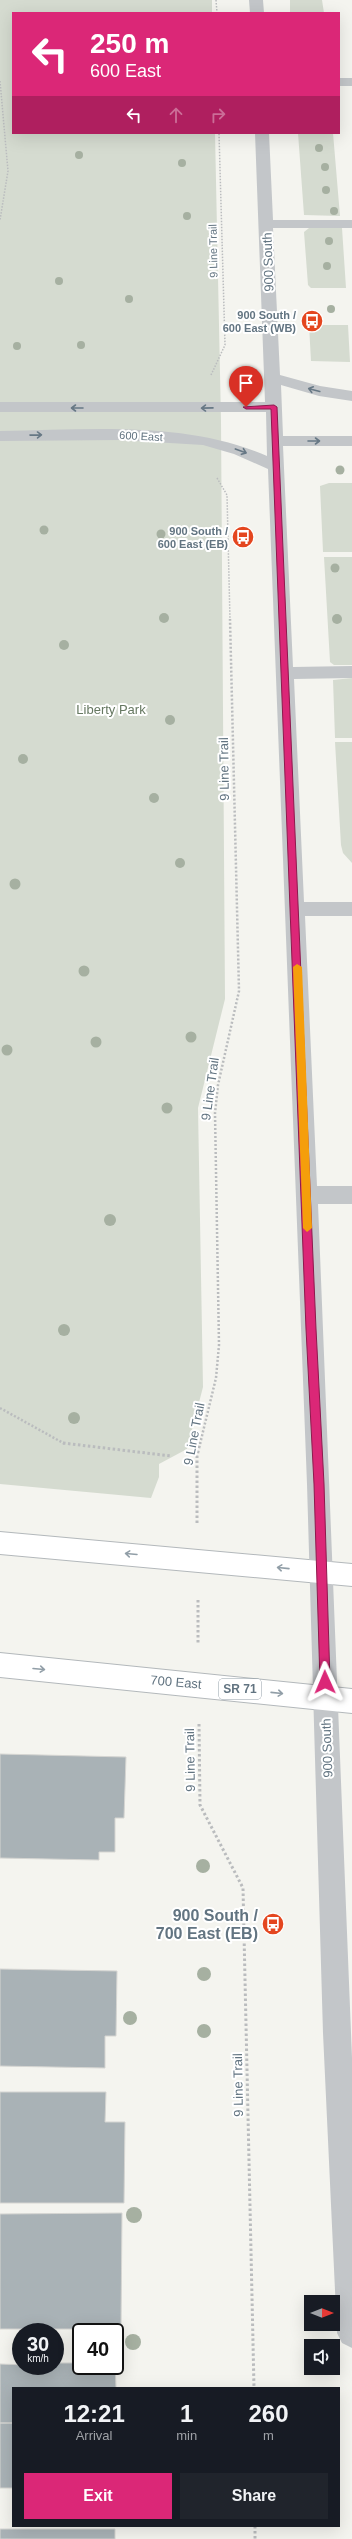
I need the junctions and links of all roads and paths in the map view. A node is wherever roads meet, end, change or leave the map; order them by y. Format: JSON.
{"nodes":[{"id":1,"x":216,"y":0,"type":"edge"},
{"id":2,"x":256,"y":0,"type":"edge"},
{"id":3,"x":216,"y":12,"type":"edge"},
{"id":4,"x":256,"y":12,"type":"edge"},
{"id":5,"x":0,"y":81,"type":"edge"},
{"id":6,"x":340,"y":82,"type":"edge"},
{"id":7,"x":352,"y":82,"type":"edge"},
{"id":8,"x":219,"y":134,"type":"edge"},
{"id":9,"x":262,"y":134,"type":"edge"},
{"id":10,"x":0,"y":220,"type":"edge"},
{"id":11,"x":266,"y":224,"type":"junction"},
{"id":12,"x":352,"y":224,"type":"edge"},
{"id":13,"x":214,"y":366,"type":"dead end"},
{"id":14,"x":273,"y":378,"type":"junction"},
{"id":15,"x":352,"y":396,"type":"edge"},
{"id":16,"x":274,"y":407,"type":"junction"},
{"id":17,"x":0,"y":408,"type":"edge"},
{"id":18,"x":0,"y":436,"type":"edge"},
{"id":19,"x":275,"y":441,"type":"junction"},
{"id":20,"x":352,"y":441,"type":"edge"},
{"id":21,"x":276,"y":466,"type":"junction"},
{"id":22,"x":218,"y":480,"type":"dead end"},
{"id":23,"x":352,"y":672,"type":"edge"},
{"id":24,"x":285,"y":673,"type":"junction"},
{"id":25,"x":295,"y":908,"type":"junction"},
{"id":26,"x":352,"y":908,"type":"edge"},
{"id":27,"x":306,"y":1195,"type":"junction"},
{"id":28,"x":352,"y":1195,"type":"edge"},
{"id":29,"x":0,"y":1408,"type":"edge"},
{"id":30,"x":171,"y":1456,"type":"dead end"},
{"id":31,"x":0,"y":1543,"type":"edge"},
{"id":32,"x":197,"y":1559,"type":"junction"},
{"id":33,"x":322,"y":1572,"type":"junction"},
{"id":34,"x":352,"y":1575,"type":"edge"},
{"id":35,"x":0,"y":1665,"type":"edge"},
{"id":36,"x":199,"y":1684,"type":"junction"},
{"id":37,"x":326,"y":1698,"type":"junction"},
{"id":38,"x":352,"y":1701,"type":"edge"},
{"id":39,"x":345,"y":2033,"type":"edge"},
{"id":40,"x":352,"y":2332,"type":"edge"},
{"id":41,"x":254,"y":2387,"type":"edge"},
{"id":42,"x":255,"y":2527,"type":"edge"},
{"id":43,"x":255,"y":2539,"type":"edge"}],
"edges":[{"from":1,"to":3,"type":"path"},
{"from":2,"to":4,"type":"street"},
{"from":5,"to":10,"type":"path"},
{"from":6,"to":7,"type":"street"},
{"from":8,"to":13,"type":"path","name":"9 Line Trail"},
{"from":9,"to":11,"type":"street","name":"900 South"},
{"from":11,"to":12,"type":"street"},
{"from":11,"to":14,"type":"street","name":"900 South"},
{"from":15,"to":14,"type":"street","one_way":true},
{"from":14,"to":16,"type":"street","name":"900 South"},
{"from":16,"to":17,"type":"street","one_way":true},
{"from":16,"to":19,"type":"street","name":"900 South"},
{"from":18,"to":21,"type":"street","name":"600 East","one_way":true},
{"from":19,"to":20,"type":"street","one_way":true},
{"from":19,"to":21,"type":"street","name":"900 South"},
{"from":21,"to":24,"type":"street","name":"900 South"},
{"from":22,"to":32,"type":"path","name":"9 Line Trail"},
{"from":23,"to":24,"type":"street"},
{"from":24,"to":25,"type":"street","name":"900 South"},
{"from":25,"to":26,"type":"street"},
{"from":25,"to":27,"type":"street","name":"900 South"},
{"from":27,"to":28,"type":"street"},
{"from":27,"to":33,"type":"street","name":"900 South"},
{"from":29,"to":30,"type":"path"},
{"from":32,"to":31,"type":"main road","one_way":true},
{"from":33,"to":32,"type":"main road","one_way":true},
{"from":32,"to":36,"type":"path","name":"9 Line Trail"},
{"from":33,"to":34,"type":"main road"},
{"from":33,"to":37,"type":"street","name":"900 South"},
{"from":35,"to":36,"type":"main road","name":"700 East","number":"SR 71","one_way":true},
{"from":36,"to":37,"type":"main road","name":"700 East","number":"SR 71","one_way":true},
{"from":36,"to":41,"type":"path","name":"9 Line Trail"},
{"from":37,"to":38,"type":"main road","name":"700 East","number":"SR 71"},
{"from":37,"to":39,"type":"street","name":"900 South"},
{"from":39,"to":40,"type":"street","name":"900 South"},
{"from":42,"to":43,"type":"path"}]}
